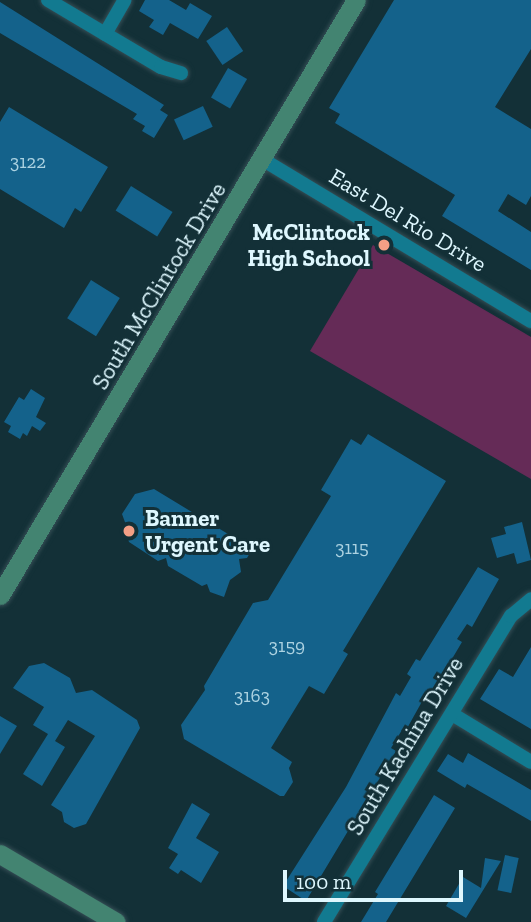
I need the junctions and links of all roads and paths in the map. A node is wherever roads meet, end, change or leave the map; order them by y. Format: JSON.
{"nodes":[{"id":1,"x":48,"y":0,"type":"edge"},
{"id":2,"x":124,"y":0,"type":"edge"},
{"id":3,"x":356,"y":0,"type":"edge"},
{"id":4,"x":105,"y":34,"type":"junction"},
{"id":5,"x":181,"y":72,"type":"dead end"},
{"id":6,"x":262,"y":159,"type":"junction"},
{"id":7,"x":531,"y":321,"type":"edge"},
{"id":8,"x":0,"y":595,"type":"edge"},
{"id":9,"x":531,"y":598,"type":"edge"},
{"id":10,"x":452,"y":714,"type":"junction"},
{"id":11,"x":531,"y":762,"type":"edge"},
{"id":12,"x":0,"y":854,"type":"edge"},
{"id":13,"x":117,"y":922,"type":"edge"},
{"id":14,"x":324,"y":922,"type":"edge"}],
"edges":[{"from":1,"to":4,"type":"street"},
{"from":2,"to":4,"type":"street"},
{"from":3,"to":6,"type":"main road","name":"South McClintock Drive"},
{"from":4,"to":5,"type":"street"},
{"from":6,"to":7,"type":"street","name":"East Del Rio Drive"},
{"from":6,"to":8,"type":"main road","name":"South McClintock Drive"},
{"from":9,"to":10,"type":"street","name":"South Kachina Drive"},
{"from":10,"to":11,"type":"street"},
{"from":10,"to":14,"type":"street","name":"South Kachina Drive"},
{"from":12,"to":13,"type":"main road"}]}
